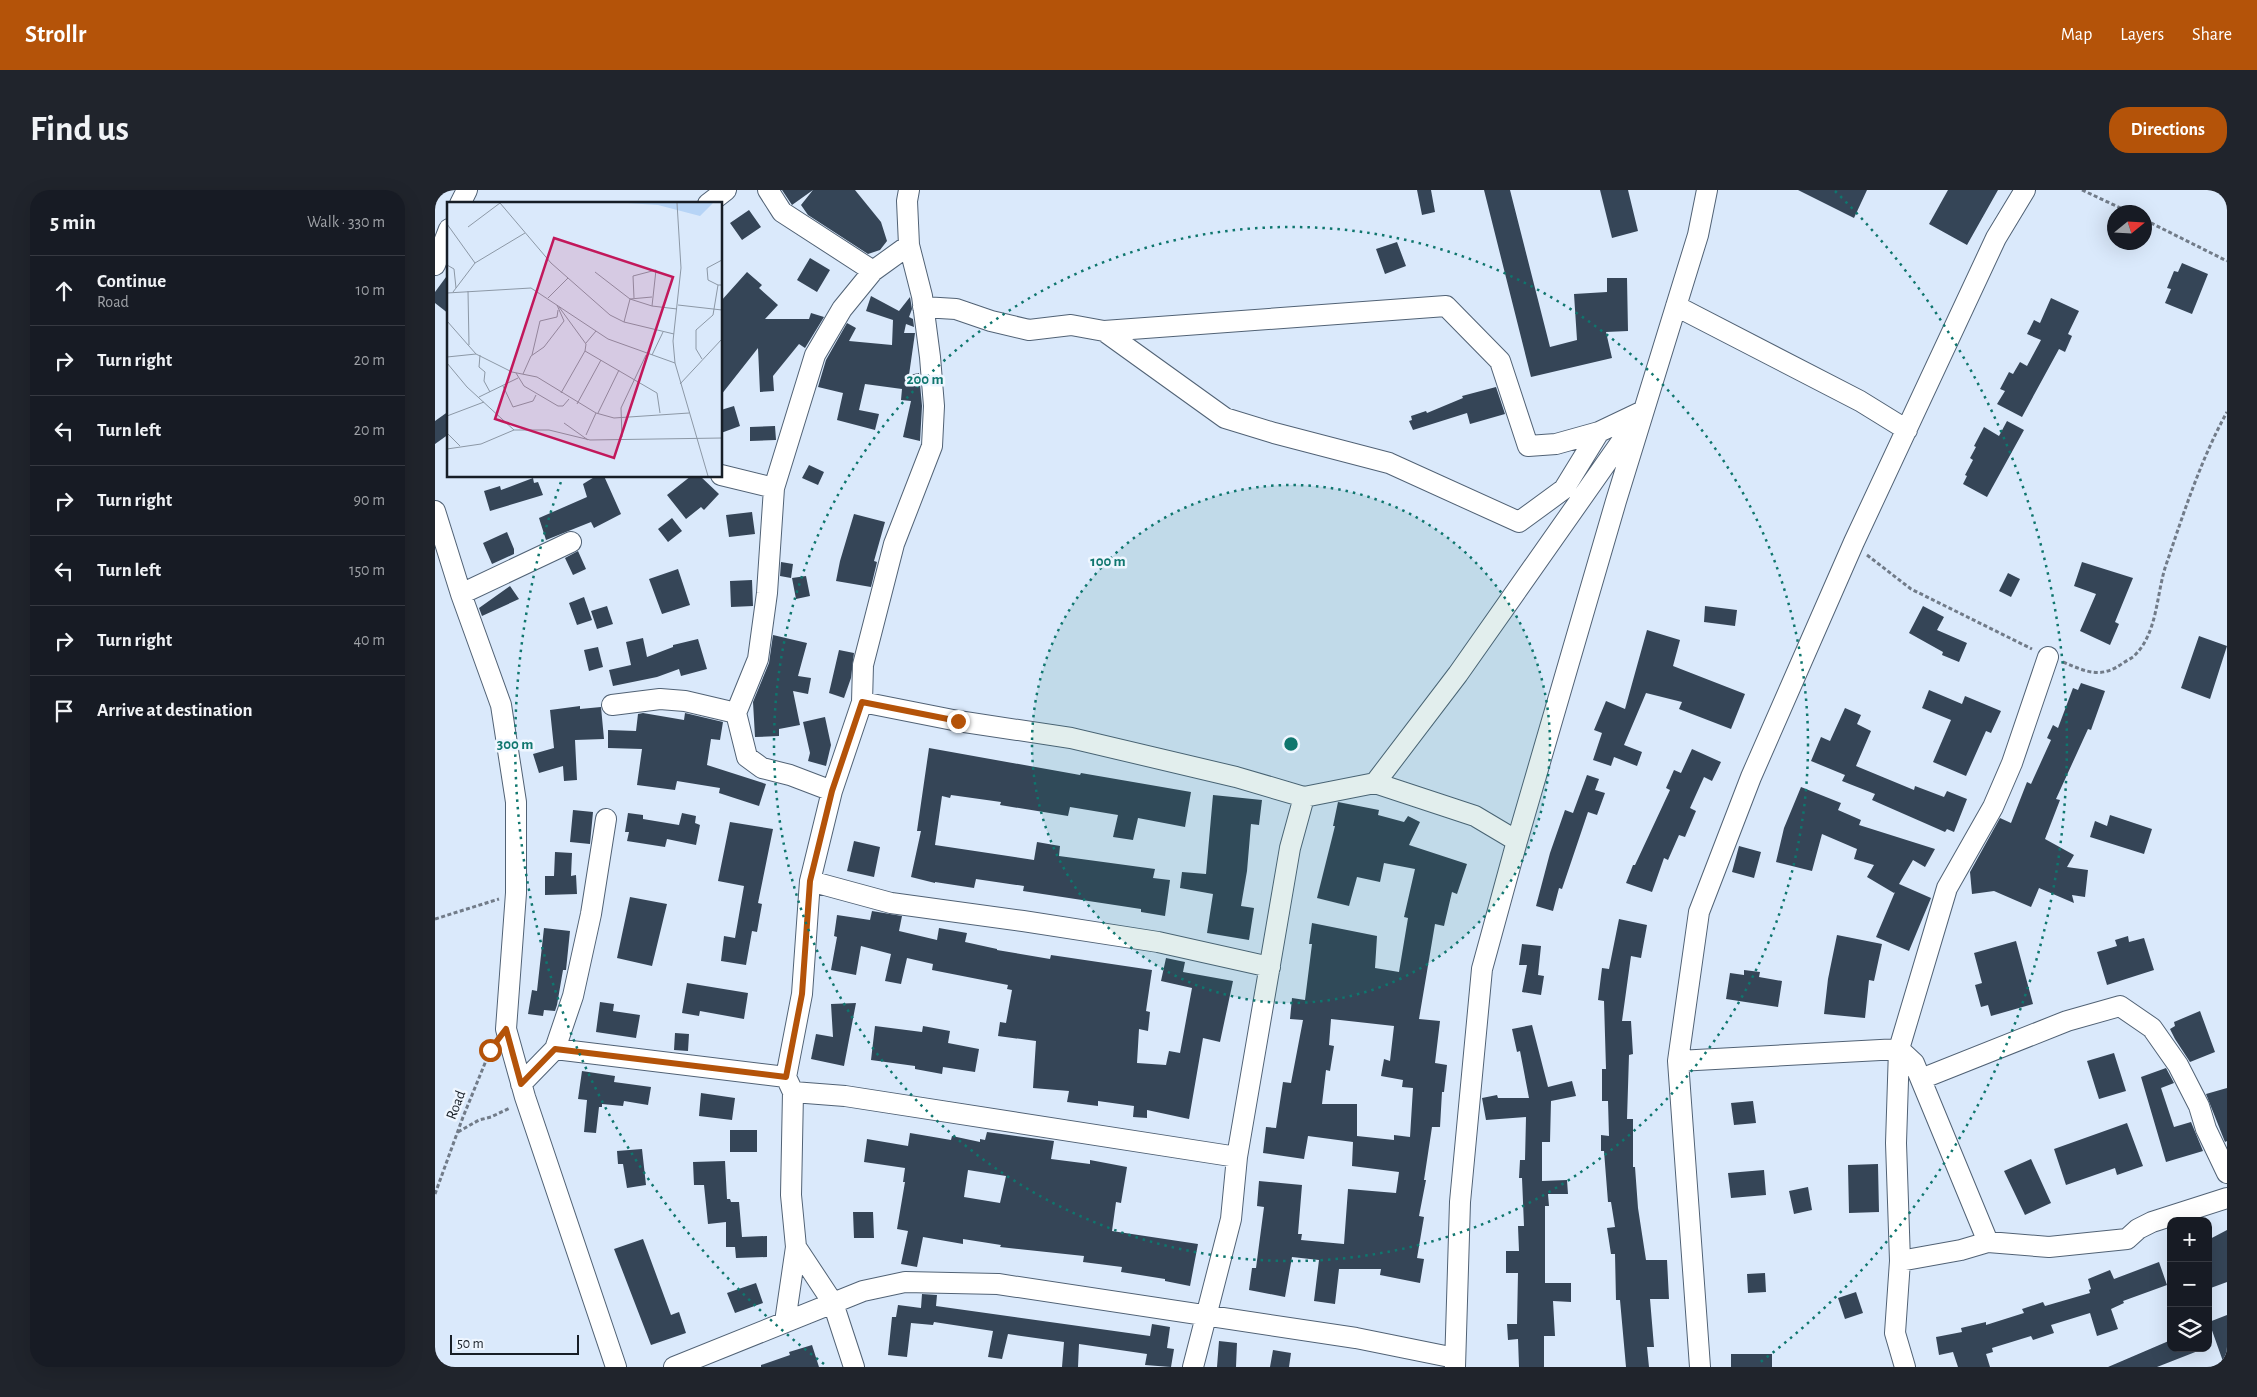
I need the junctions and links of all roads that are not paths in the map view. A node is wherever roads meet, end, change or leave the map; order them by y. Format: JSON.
{"nodes":[{"id":1,"x":467,"y":190,"type":"edge"},
{"id":2,"x":726,"y":190,"type":"edge"},
{"id":3,"x":768,"y":190,"type":"edge"},
{"id":4,"x":909,"y":190,"type":"edge"},
{"id":5,"x":1707,"y":190,"type":"edge"},
{"id":6,"x":2025,"y":190,"type":"edge"},
{"id":7,"x":461,"y":202,"type":"edge"},
{"id":8,"x":711,"y":202,"type":"edge"},
{"id":9,"x":447,"y":234,"type":"edge"},
{"id":10,"x":909,"y":245,"type":"junction"},
{"id":11,"x":435,"y":265,"type":"edge"},
{"id":12,"x":873,"y":271,"type":"junction"},
{"id":13,"x":1676,"y":306,"type":"junction"},
{"id":14,"x":923,"y":307,"type":"junction"},
{"id":15,"x":1103,"y":331,"type":"junction"},
{"id":16,"x":1643,"y":412,"type":"junction"},
{"id":17,"x":1907,"y":430,"type":"junction"},
{"id":18,"x":1599,"y":432,"type":"junction"},
{"id":19,"x":723,"y":475,"type":"edge"},
{"id":20,"x":774,"y":488,"type":"junction"},
{"id":21,"x":435,"y":511,"type":"edge"},
{"id":22,"x":571,"y":542,"type":"dead end"},
{"id":23,"x":461,"y":594,"type":"junction"},
{"id":24,"x":2048,"y":657,"type":"road end"},
{"id":25,"x":862,"y":702,"type":"junction"},
{"id":26,"x":612,"y":705,"type":"dead end"},
{"id":27,"x":736,"y":713,"type":"junction"},
{"id":28,"x":1375,"y":783,"type":"junction"},
{"id":29,"x":832,"y":791,"type":"junction"},
{"id":30,"x":1304,"y":797,"type":"junction"},
{"id":31,"x":606,"y":820,"type":"dead end"},
{"id":32,"x":1517,"y":841,"type":"junction"},
{"id":33,"x":810,"y":881,"type":"junction"},
{"id":34,"x":1270,"y":967,"type":"junction"},
{"id":35,"x":555,"y":1049,"type":"junction"},
{"id":36,"x":1899,"y":1049,"type":"junction"},
{"id":37,"x":1678,"y":1061,"type":"junction"},
{"id":38,"x":1921,"y":1079,"type":"junction"},
{"id":39,"x":789,"y":1085,"type":"junction"},
{"id":40,"x":523,"y":1090,"type":"junction"},
{"id":41,"x":1237,"y":1157,"type":"junction"},
{"id":42,"x":2227,"y":1174,"type":"edge"},
{"id":43,"x":2227,"y":1198,"type":"edge"},
{"id":44,"x":1987,"y":1242,"type":"junction"},
{"id":45,"x":796,"y":1247,"type":"junction"},
{"id":46,"x":1900,"y":1261,"type":"junction"},
{"id":47,"x":833,"y":1303,"type":"junction"},
{"id":48,"x":1206,"y":1315,"type":"junction"},
{"id":49,"x":785,"y":1322,"type":"junction"},
{"id":50,"x":1455,"y":1362,"type":"edge"},
{"id":51,"x":616,"y":1367,"type":"edge"},
{"id":52,"x":674,"y":1367,"type":"edge"},
{"id":53,"x":854,"y":1367,"type":"edge"},
{"id":54,"x":1193,"y":1367,"type":"edge"},
{"id":55,"x":1699,"y":1367,"type":"edge"},
{"id":56,"x":1905,"y":1367,"type":"edge"}],
"edges":[{"from":1,"to":7,"type":"street"},
{"from":2,"to":8,"type":"street"},
{"from":3,"to":12,"type":"street"},
{"from":4,"to":10,"type":"street"},
{"from":5,"to":13,"type":"street"},
{"from":6,"to":17,"type":"street"},
{"from":9,"to":11,"type":"street"},
{"from":10,"to":12,"type":"street"},
{"from":10,"to":14,"type":"street"},
{"from":12,"to":20,"type":"street"},
{"from":13,"to":16,"type":"street"},
{"from":13,"to":17,"type":"street"},
{"from":14,"to":15,"type":"street"},
{"from":14,"to":25,"type":"street"},
{"from":15,"to":18,"type":"street"},
{"from":15,"to":18,"type":"street"},
{"from":16,"to":18,"type":"street"},
{"from":16,"to":28,"type":"street"},
{"from":16,"to":32,"type":"street"},
{"from":17,"to":37,"type":"street"},
{"from":19,"to":20,"type":"street"},
{"from":20,"to":27,"type":"street"},
{"from":21,"to":23,"type":"street"},
{"from":22,"to":23,"type":"street"},
{"from":23,"to":40,"type":"street"},
{"from":24,"to":36,"type":"street"},
{"from":25,"to":29,"type":"street"},
{"from":25,"to":30,"type":"street"},
{"from":26,"to":27,"type":"street"},
{"from":27,"to":29,"type":"street"},
{"from":28,"to":30,"type":"street"},
{"from":28,"to":32,"type":"street"},
{"from":29,"to":33,"type":"street"},
{"from":30,"to":34,"type":"street"},
{"from":31,"to":35,"type":"street"},
{"from":32,"to":50,"type":"street"},
{"from":33,"to":34,"type":"street"},
{"from":33,"to":39,"type":"street"},
{"from":34,"to":41,"type":"street"},
{"from":35,"to":39,"type":"street"},
{"from":35,"to":40,"type":"street"},
{"from":36,"to":37,"type":"street"},
{"from":36,"to":38,"type":"street"},
{"from":36,"to":46,"type":"street"},
{"from":37,"to":55,"type":"street"},
{"from":38,"to":42,"type":"street"},
{"from":38,"to":44,"type":"street"},
{"from":39,"to":41,"type":"street"},
{"from":39,"to":45,"type":"street"},
{"from":40,"to":51,"type":"street"},
{"from":41,"to":48,"type":"street"},
{"from":43,"to":44,"type":"street"},
{"from":44,"to":46,"type":"street"},
{"from":45,"to":47,"type":"street"},
{"from":45,"to":49,"type":"street"},
{"from":46,"to":56,"type":"street"},
{"from":47,"to":48,"type":"street"},
{"from":47,"to":49,"type":"street"},
{"from":47,"to":53,"type":"street"},
{"from":48,"to":50,"type":"street"},
{"from":48,"to":54,"type":"street"},
{"from":49,"to":52,"type":"street"}]}
